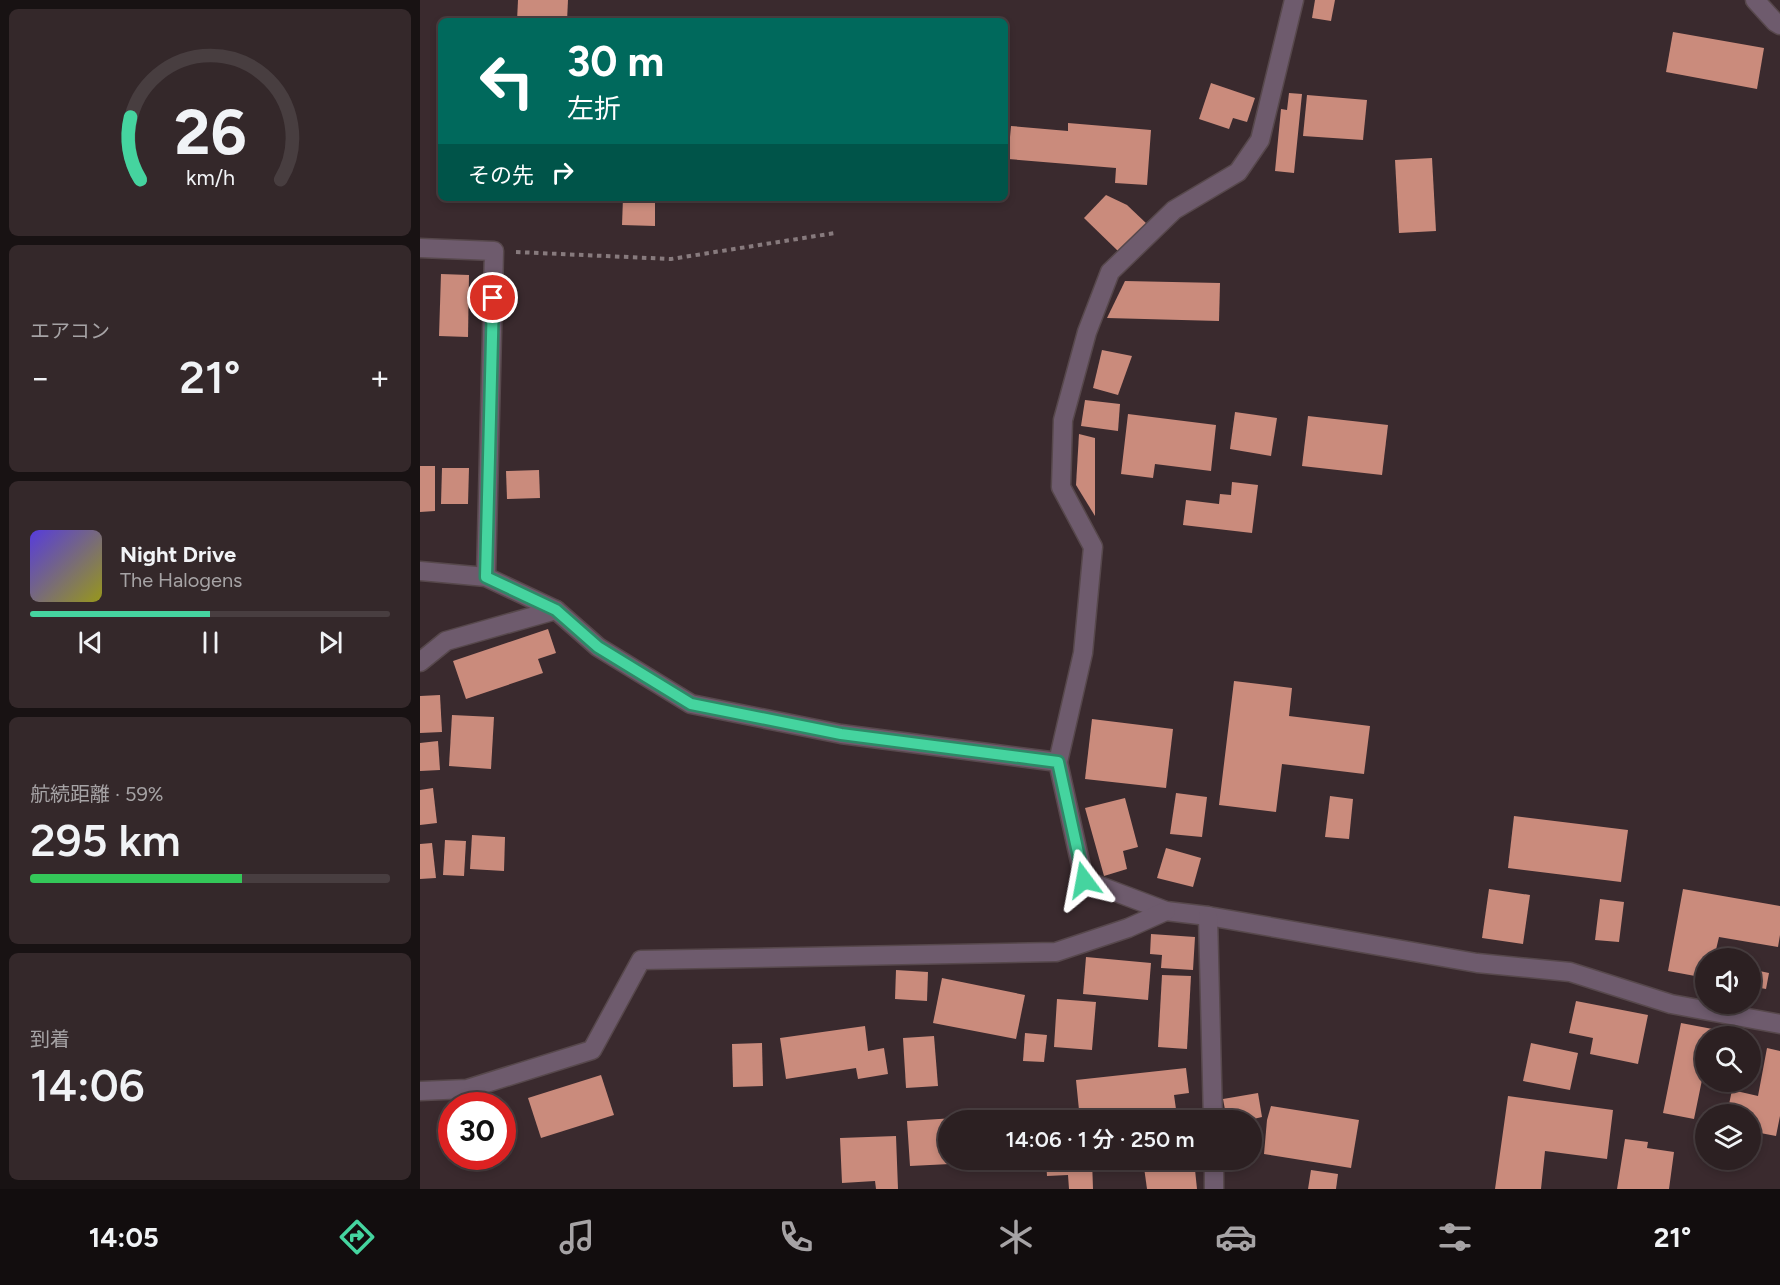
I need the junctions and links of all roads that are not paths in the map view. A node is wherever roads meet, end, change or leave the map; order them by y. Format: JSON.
{"nodes":[{"id":1,"x":1294,"y":0,"type":"edge"},
{"id":2,"x":1755,"y":0,"type":"edge"},
{"id":3,"x":1780,"y":26,"type":"edge"},
{"id":4,"x":420,"y":248,"type":"edge"},
{"id":5,"x":420,"y":571,"type":"edge"},
{"id":6,"x":486,"y":577,"type":"junction"},
{"id":7,"x":556,"y":610,"type":"junction"},
{"id":8,"x":420,"y":662,"type":"edge"},
{"id":9,"x":1058,"y":762,"type":"junction"},
{"id":10,"x":1166,"y":911,"type":"junction"},
{"id":11,"x":1208,"y":916,"type":"junction"},
{"id":12,"x":1780,"y":1024,"type":"edge"},
{"id":13,"x":420,"y":1091,"type":"edge"},
{"id":14,"x":1213,"y":1110,"type":"edge"},
{"id":15,"x":1214,"y":1170,"type":"edge"},
{"id":16,"x":1214,"y":1189,"type":"edge"}],
"edges":[{"from":1,"to":9,"type":"street"},
{"from":2,"to":3,"type":"street"},
{"from":4,"to":6,"type":"street"},
{"from":5,"to":6,"type":"street"},
{"from":6,"to":7,"type":"street"},
{"from":7,"to":8,"type":"street"},
{"from":7,"to":9,"type":"street"},
{"from":9,"to":10,"type":"street"},
{"from":10,"to":11,"type":"street"},
{"from":10,"to":13,"type":"street"},
{"from":11,"to":12,"type":"street"},
{"from":11,"to":14,"type":"street"},
{"from":15,"to":16,"type":"street"}]}
